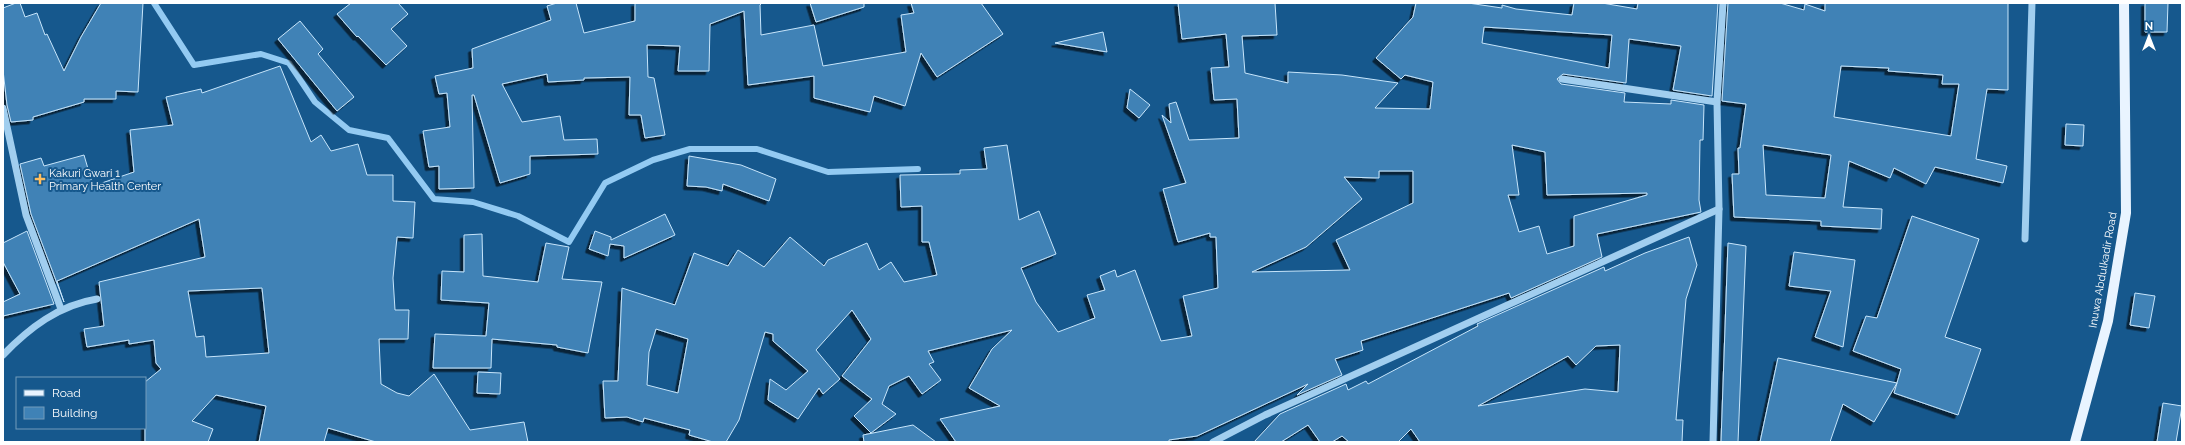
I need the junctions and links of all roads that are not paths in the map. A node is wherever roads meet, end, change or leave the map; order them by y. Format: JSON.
{"nodes":[{"id":1,"x":1723,"y":3,"type":"edge"},
{"id":2,"x":2032,"y":3,"type":"edge"},
{"id":3,"x":2124,"y":3,"type":"edge"},
{"id":4,"x":1562,"y":79,"type":"dead end"},
{"id":5,"x":1717,"y":102,"type":"junction"},
{"id":6,"x":3,"y":108,"type":"edge"},
{"id":7,"x":1719,"y":209,"type":"junction"},
{"id":8,"x":2025,"y":239,"type":"dead end"},
{"id":9,"x":97,"y":299,"type":"dead end"},
{"id":10,"x":61,"y":309,"type":"junction"},
{"id":11,"x":3,"y":355,"type":"edge"},
{"id":12,"x":1214,"y":442,"type":"edge"},
{"id":13,"x":1713,"y":442,"type":"edge"},
{"id":14,"x":2075,"y":442,"type":"edge"}],
"edges":[{"from":1,"to":5,"type":"street"},
{"from":2,"to":8,"type":"street"},
{"from":3,"to":14,"type":"main road","name":"Inuwa Abdulkadir Road"},
{"from":4,"to":5,"type":"street"},
{"from":5,"to":7,"type":"street"},
{"from":6,"to":10,"type":"street"},
{"from":7,"to":12,"type":"street"},
{"from":7,"to":13,"type":"street"},
{"from":9,"to":10,"type":"street"},
{"from":10,"to":11,"type":"street"}]}
